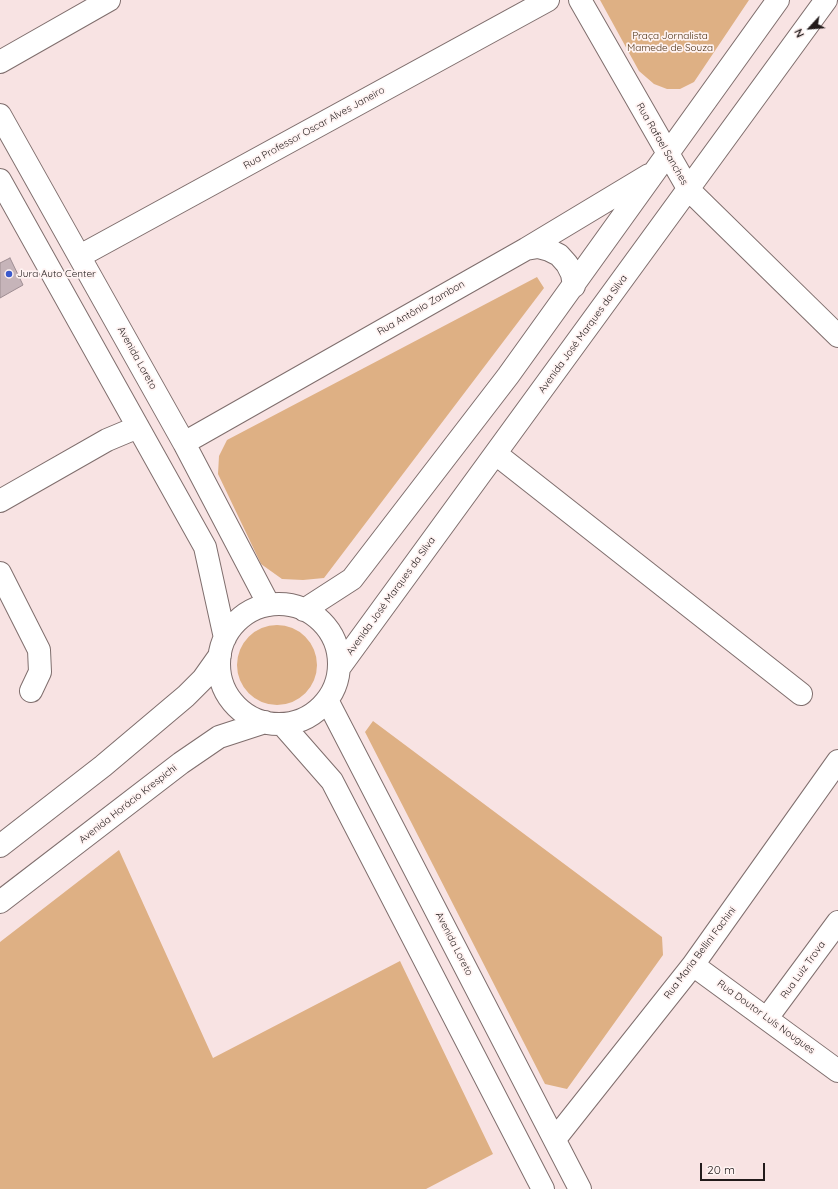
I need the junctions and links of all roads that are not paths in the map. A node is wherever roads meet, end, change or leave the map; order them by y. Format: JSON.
{"nodes":[{"id":1,"x":110,"y":0,"type":"edge"},
{"id":2,"x":548,"y":0,"type":"edge"},
{"id":3,"x":580,"y":0,"type":"edge"},
{"id":4,"x":778,"y":0,"type":"edge"},
{"id":5,"x":826,"y":0,"type":"edge"},
{"id":6,"x":0,"y":62,"type":"edge"},
{"id":7,"x":0,"y":115,"type":"edge"},
{"id":8,"x":662,"y":162,"type":"junction"},
{"id":9,"x":0,"y":180,"type":"edge"},
{"id":10,"x":689,"y":190,"type":"junction"},
{"id":11,"x":526,"y":248,"type":"junction"},
{"id":12,"x":80,"y":256,"type":"junction"},
{"id":13,"x":574,"y":286,"type":"junction"},
{"id":14,"x":838,"y":336,"type":"edge"},
{"id":15,"x":138,"y":427,"type":"junction"},
{"id":16,"x":184,"y":443,"type":"junction"},
{"id":17,"x":496,"y":454,"type":"junction"},
{"id":18,"x":0,"y":501,"type":"edge"},
{"id":19,"x":0,"y":573,"type":"edge"},
{"id":20,"x":269,"y":604,"type":"junction"},
{"id":21,"x":304,"y":610,"type":"junction"},
{"id":22,"x":222,"y":647,"type":"junction"},
{"id":23,"x":339,"y":668,"type":"junction"},
{"id":24,"x":30,"y":691,"type":"dead end"},
{"id":25,"x":801,"y":694,"type":"dead end"},
{"id":26,"x":327,"y":700,"type":"junction"},
{"id":27,"x":273,"y":723,"type":"junction"},
{"id":28,"x":838,"y":761,"type":"edge"},
{"id":29,"x":0,"y":846,"type":"edge"},
{"id":30,"x":0,"y":902,"type":"edge"},
{"id":31,"x":838,"y":922,"type":"edge"},
{"id":32,"x":693,"y":964,"type":"junction"},
{"id":33,"x":767,"y":1018,"type":"junction"},
{"id":34,"x":838,"y":1071,"type":"edge"},
{"id":35,"x":555,"y":1139,"type":"junction"},
{"id":36,"x":576,"y":1180,"type":"edge"},
{"id":37,"x":543,"y":1189,"type":"edge"},
{"id":38,"x":594,"y":1189,"type":"edge"}],
"edges":[{"from":1,"to":6,"type":"street"},
{"from":2,"to":12,"type":"street","name":"Rua Professor Oscar Alves Janeiro"},
{"from":3,"to":8,"type":"street","name":"Rua Rafael Sanches"},
{"from":4,"to":8,"type":"street"},
{"from":5,"to":10,"type":"street","name":"Avenida José Marques da Silva"},
{"from":7,"to":12,"type":"street","name":"Avenida Loreto"},
{"from":8,"to":10,"type":"street","name":"Rua Rafael Sanches"},
{"from":8,"to":11,"type":"street","name":"Rua Antônio Zambon"},
{"from":8,"to":13,"type":"street"},
{"from":9,"to":15,"type":"street"},
{"from":10,"to":14,"type":"street","name":"Rua Rafael Sanches"},
{"from":10,"to":17,"type":"street","name":"Avenida José Marques da Silva"},
{"from":11,"to":13,"type":"street"},
{"from":11,"to":16,"type":"street","name":"Rua Antônio Zambon"},
{"from":12,"to":16,"type":"street","name":"Avenida Loreto"},
{"from":13,"to":21,"type":"street"},
{"from":15,"to":18,"type":"street"},
{"from":15,"to":22,"type":"street"},
{"from":16,"to":20,"type":"street","name":"Avenida Loreto"},
{"from":17,"to":23,"type":"street","name":"Avenida José Marques da Silva"},
{"from":17,"to":25,"type":"street"},
{"from":19,"to":24,"type":"street"},
{"from":20,"to":21,"type":"street"},
{"from":20,"to":22,"type":"street"},
{"from":21,"to":23,"type":"street"},
{"from":22,"to":27,"type":"street"},
{"from":22,"to":29,"type":"street"},
{"from":23,"to":26,"type":"street"},
{"from":26,"to":27,"type":"street"},
{"from":26,"to":35,"type":"street","name":"Avenida Loreto"},
{"from":27,"to":30,"type":"street","name":"Avenida Horácio Krespichi"},
{"from":27,"to":37,"type":"street"},
{"from":28,"to":32,"type":"street","name":"Rua Maria Bellini Fachini"},
{"from":31,"to":33,"type":"street","name":"Rua Luiz Trova"},
{"from":32,"to":33,"type":"street","name":"Rua Doutor Luís Nougues"},
{"from":32,"to":35,"type":"street","name":"Rua Maria Bellini Fachini"},
{"from":33,"to":34,"type":"street","name":"Rua Doutor Luís Nougues"},
{"from":35,"to":36,"type":"street","name":"Avenida Loreto"},
{"from":36,"to":38,"type":"street"}]}
